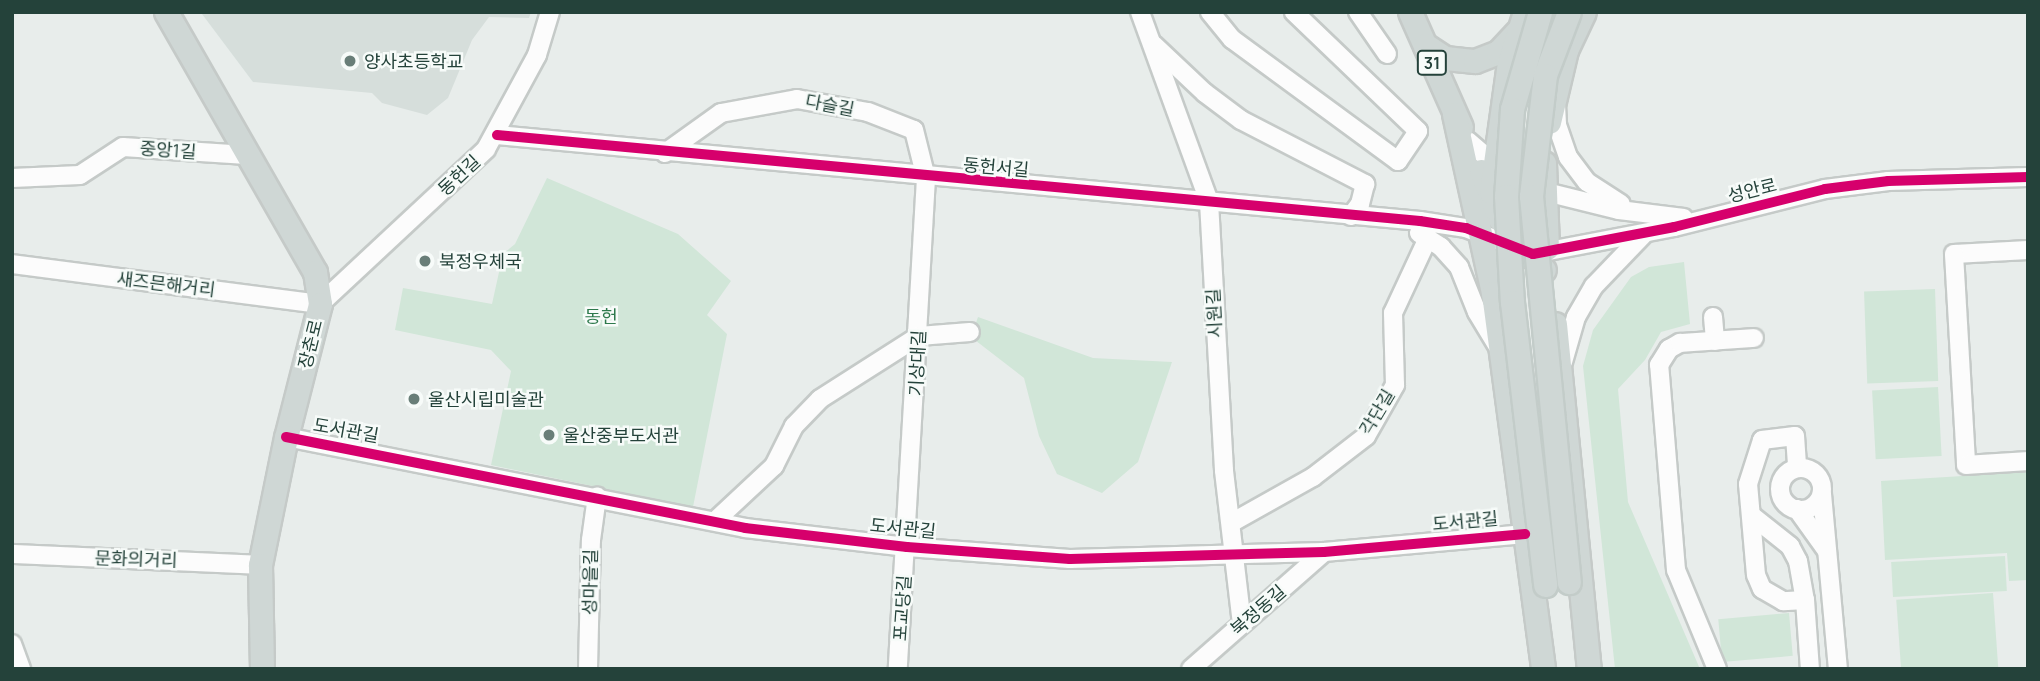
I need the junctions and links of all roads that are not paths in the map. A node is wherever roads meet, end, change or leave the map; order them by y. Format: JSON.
{"nodes":[{"id":1,"x":166,"y":12,"type":"edge"},
{"id":2,"x":550,"y":12,"type":"edge"},
{"id":3,"x":1140,"y":12,"type":"edge"},
{"id":4,"x":1210,"y":12,"type":"edge"},
{"id":5,"x":1294,"y":12,"type":"edge"},
{"id":6,"x":1358,"y":12,"type":"edge"},
{"id":7,"x":1410,"y":12,"type":"edge"},
{"id":8,"x":1540,"y":12,"type":"edge"},
{"id":9,"x":1569,"y":12,"type":"edge"},
{"id":10,"x":1584,"y":12,"type":"edge"},
{"id":11,"x":1521,"y":22,"type":"edge"},
{"id":12,"x":1151,"y":43,"type":"junction"},
{"id":13,"x":1425,"y":45,"type":"junction"},
{"id":14,"x":1387,"y":54,"type":"dead end"},
{"id":15,"x":1558,"y":77,"type":"junction"},
{"id":16,"x":1454,"y":114,"type":"junction"},
{"id":17,"x":497,"y":135,"type":"junction"},
{"id":18,"x":1468,"y":141,"type":"junction"},
{"id":19,"x":665,"y":153,"type":"junction"},
{"id":20,"x":247,"y":155,"type":"junction"},
{"id":21,"x":1493,"y":163,"type":"junction"},
{"id":22,"x":2028,"y":177,"type":"edge"},
{"id":23,"x":12,"y":178,"type":"edge"},
{"id":24,"x":926,"y":178,"type":"junction"},
{"id":25,"x":1542,"y":191,"type":"junction"},
{"id":26,"x":1209,"y":202,"type":"junction"},
{"id":27,"x":1351,"y":216,"type":"junction"},
{"id":28,"x":1383,"y":219,"type":"junction"},
{"id":29,"x":1481,"y":221,"type":"junction"},
{"id":30,"x":1651,"y":224,"type":"junction"},
{"id":31,"x":1429,"y":238,"type":"junction"},
{"id":32,"x":2028,"y":250,"type":"edge"},
{"id":33,"x":1540,"y":253,"type":"junction"},
{"id":34,"x":12,"y":264,"type":"edge"},
{"id":35,"x":1493,"y":293,"type":"junction"},
{"id":36,"x":320,"y":304,"type":"junction"},
{"id":37,"x":1713,"y":317,"type":"dead end"},
{"id":38,"x":970,"y":332,"type":"dead end"},
{"id":39,"x":919,"y":336,"type":"junction"},
{"id":40,"x":1754,"y":338,"type":"dead end"},
{"id":41,"x":1714,"y":341,"type":"junction"},
{"id":42,"x":1502,"y":357,"type":"junction"},
{"id":43,"x":1560,"y":376,"type":"junction"},
{"id":44,"x":286,"y":437,"type":"junction"},
{"id":45,"x":2028,"y":461,"type":"edge"},
{"id":46,"x":1797,"y":468,"type":"junction"},
{"id":47,"x":1822,"y":494,"type":"junction"},
{"id":48,"x":597,"y":496,"type":"junction"},
{"id":49,"x":1797,"y":509,"type":"junction"},
{"id":50,"x":1751,"y":515,"type":"junction"},
{"id":51,"x":715,"y":521,"type":"junction"},
{"id":52,"x":1231,"y":523,"type":"junction"},
{"id":53,"x":1525,"y":534,"type":"junction"},
{"id":54,"x":906,"y":547,"type":"junction"},
{"id":55,"x":1827,"y":551,"type":"junction"},
{"id":56,"x":1324,"y":552,"type":"junction"},
{"id":57,"x":12,"y":554,"type":"edge"},
{"id":58,"x":1234,"y":554,"type":"junction"},
{"id":59,"x":260,"y":565,"type":"junction"},
{"id":60,"x":1805,"y":600,"type":"junction"},
{"id":61,"x":1242,"y":624,"type":"junction"},
{"id":62,"x":12,"y":644,"type":"edge"},
{"id":63,"x":21,"y":669,"type":"edge"},
{"id":64,"x":262,"y":669,"type":"edge"},
{"id":65,"x":589,"y":669,"type":"edge"},
{"id":66,"x":898,"y":669,"type":"edge"},
{"id":67,"x":1191,"y":669,"type":"edge"},
{"id":68,"x":1543,"y":669,"type":"edge"},
{"id":69,"x":1555,"y":669,"type":"edge"},
{"id":70,"x":1579,"y":669,"type":"edge"},
{"id":71,"x":1589,"y":669,"type":"edge"},
{"id":72,"x":1717,"y":669,"type":"edge"},
{"id":73,"x":1810,"y":669,"type":"edge"},
{"id":74,"x":1838,"y":669,"type":"edge"}],
"edges":[{"from":1,"to":20,"type":"main road","name":"장춘로"},
{"from":2,"to":17,"type":"street","name":"동헌길"},
{"from":3,"to":12,"type":"street","name":"시원길"},
{"from":4,"to":5,"type":"street"},
{"from":6,"to":14,"type":"street"},
{"from":7,"to":13,"type":"main road","number":"31"},
{"from":8,"to":69,"type":"main road","bridge":true},
{"from":9,"to":70,"type":"main road","bridge":true},
{"from":10,"to":15,"type":"main road"},
{"from":11,"to":13,"type":"main road"},
{"from":11,"to":21,"type":"main road"},
{"from":12,"to":26,"type":"street","name":"시원길"},
{"from":12,"to":27,"type":"street"},
{"from":13,"to":16,"type":"main road","number":"31"},
{"from":15,"to":25,"type":"main road"},
{"from":15,"to":30,"type":"street"},
{"from":16,"to":18,"type":"main road"},
{"from":16,"to":29,"type":"main road"},
{"from":17,"to":19,"type":"street","name":"동헌서길"},
{"from":17,"to":36,"type":"street","name":"동헌길"},
{"from":18,"to":21,"type":"street"},
{"from":18,"to":29,"type":"main road"},
{"from":19,"to":24,"type":"street","name":"동헌서길"},
{"from":19,"to":24,"type":"street","name":"다슬길"},
{"from":20,"to":23,"type":"street","name":"중앙1길"},
{"from":20,"to":36,"type":"main road","name":"장춘로"},
{"from":21,"to":25,"type":"street"},
{"from":21,"to":29,"type":"main road"},
{"from":22,"to":30,"type":"street","name":"성안로"},
{"from":24,"to":26,"type":"street","name":"동헌서길"},
{"from":24,"to":39,"type":"street","name":"기상대길"},
{"from":25,"to":30,"type":"street"},
{"from":25,"to":33,"type":"main road"},
{"from":26,"to":27,"type":"street","name":"동헌서길"},
{"from":26,"to":52,"type":"street","name":"시원길"},
{"from":27,"to":28,"type":"street","name":"동헌서길"},
{"from":28,"to":29,"type":"street","name":"동헌서길"},
{"from":28,"to":31,"type":"street"},
{"from":29,"to":33,"type":"street"},
{"from":29,"to":33,"type":"main road"},
{"from":29,"to":35,"type":"main road"},
{"from":30,"to":33,"type":"street","name":"성안로"},
{"from":30,"to":43,"type":"street"},
{"from":31,"to":42,"type":"street"},
{"from":31,"to":52,"type":"street","name":"각단길"},
{"from":32,"to":45,"type":"street"},
{"from":33,"to":35,"type":"street","name":"성안로"},
{"from":33,"to":43,"type":"main road"},
{"from":34,"to":36,"type":"street","name":"새즈믄해거리"},
{"from":35,"to":42,"type":"main road"},
{"from":36,"to":44,"type":"main road","name":"장춘로"},
{"from":37,"to":41,"type":"street"},
{"from":38,"to":39,"type":"street"},
{"from":39,"to":51,"type":"street"},
{"from":39,"to":54,"type":"street","name":"기상대길"},
{"from":40,"to":41,"type":"street"},
{"from":41,"to":72,"type":"street"},
{"from":42,"to":53,"type":"main road"},
{"from":43,"to":71,"type":"main road"},
{"from":44,"to":48,"type":"street","name":"도서관길"},
{"from":44,"to":59,"type":"main road","name":"장춘로"},
{"from":46,"to":47,"type":"street"},
{"from":46,"to":49,"type":"street"},
{"from":46,"to":50,"type":"street"},
{"from":47,"to":49,"type":"street"},
{"from":47,"to":55,"type":"street"},
{"from":48,"to":51,"type":"street","name":"도서관길"},
{"from":48,"to":65,"type":"street","name":"성마을길"},
{"from":49,"to":55,"type":"street"},
{"from":50,"to":60,"type":"street"},
{"from":50,"to":60,"type":"street"},
{"from":51,"to":54,"type":"street","name":"도서관길"},
{"from":52,"to":58,"type":"street","name":"시원길"},
{"from":53,"to":56,"type":"street","name":"도서관길"},
{"from":53,"to":68,"type":"main road"},
{"from":54,"to":58,"type":"street","name":"도서관길"},
{"from":54,"to":66,"type":"street","name":"포교당길"},
{"from":55,"to":74,"type":"street"},
{"from":56,"to":58,"type":"street","name":"도서관길"},
{"from":56,"to":61,"type":"street","name":"북정동길"},
{"from":57,"to":59,"type":"street","name":"문화의거리"},
{"from":58,"to":61,"type":"street","name":"시원길"},
{"from":59,"to":64,"type":"main road","name":"장춘로"},
{"from":60,"to":73,"type":"street"},
{"from":61,"to":67,"type":"street","name":"북정동길"},
{"from":62,"to":63,"type":"street"}]}
